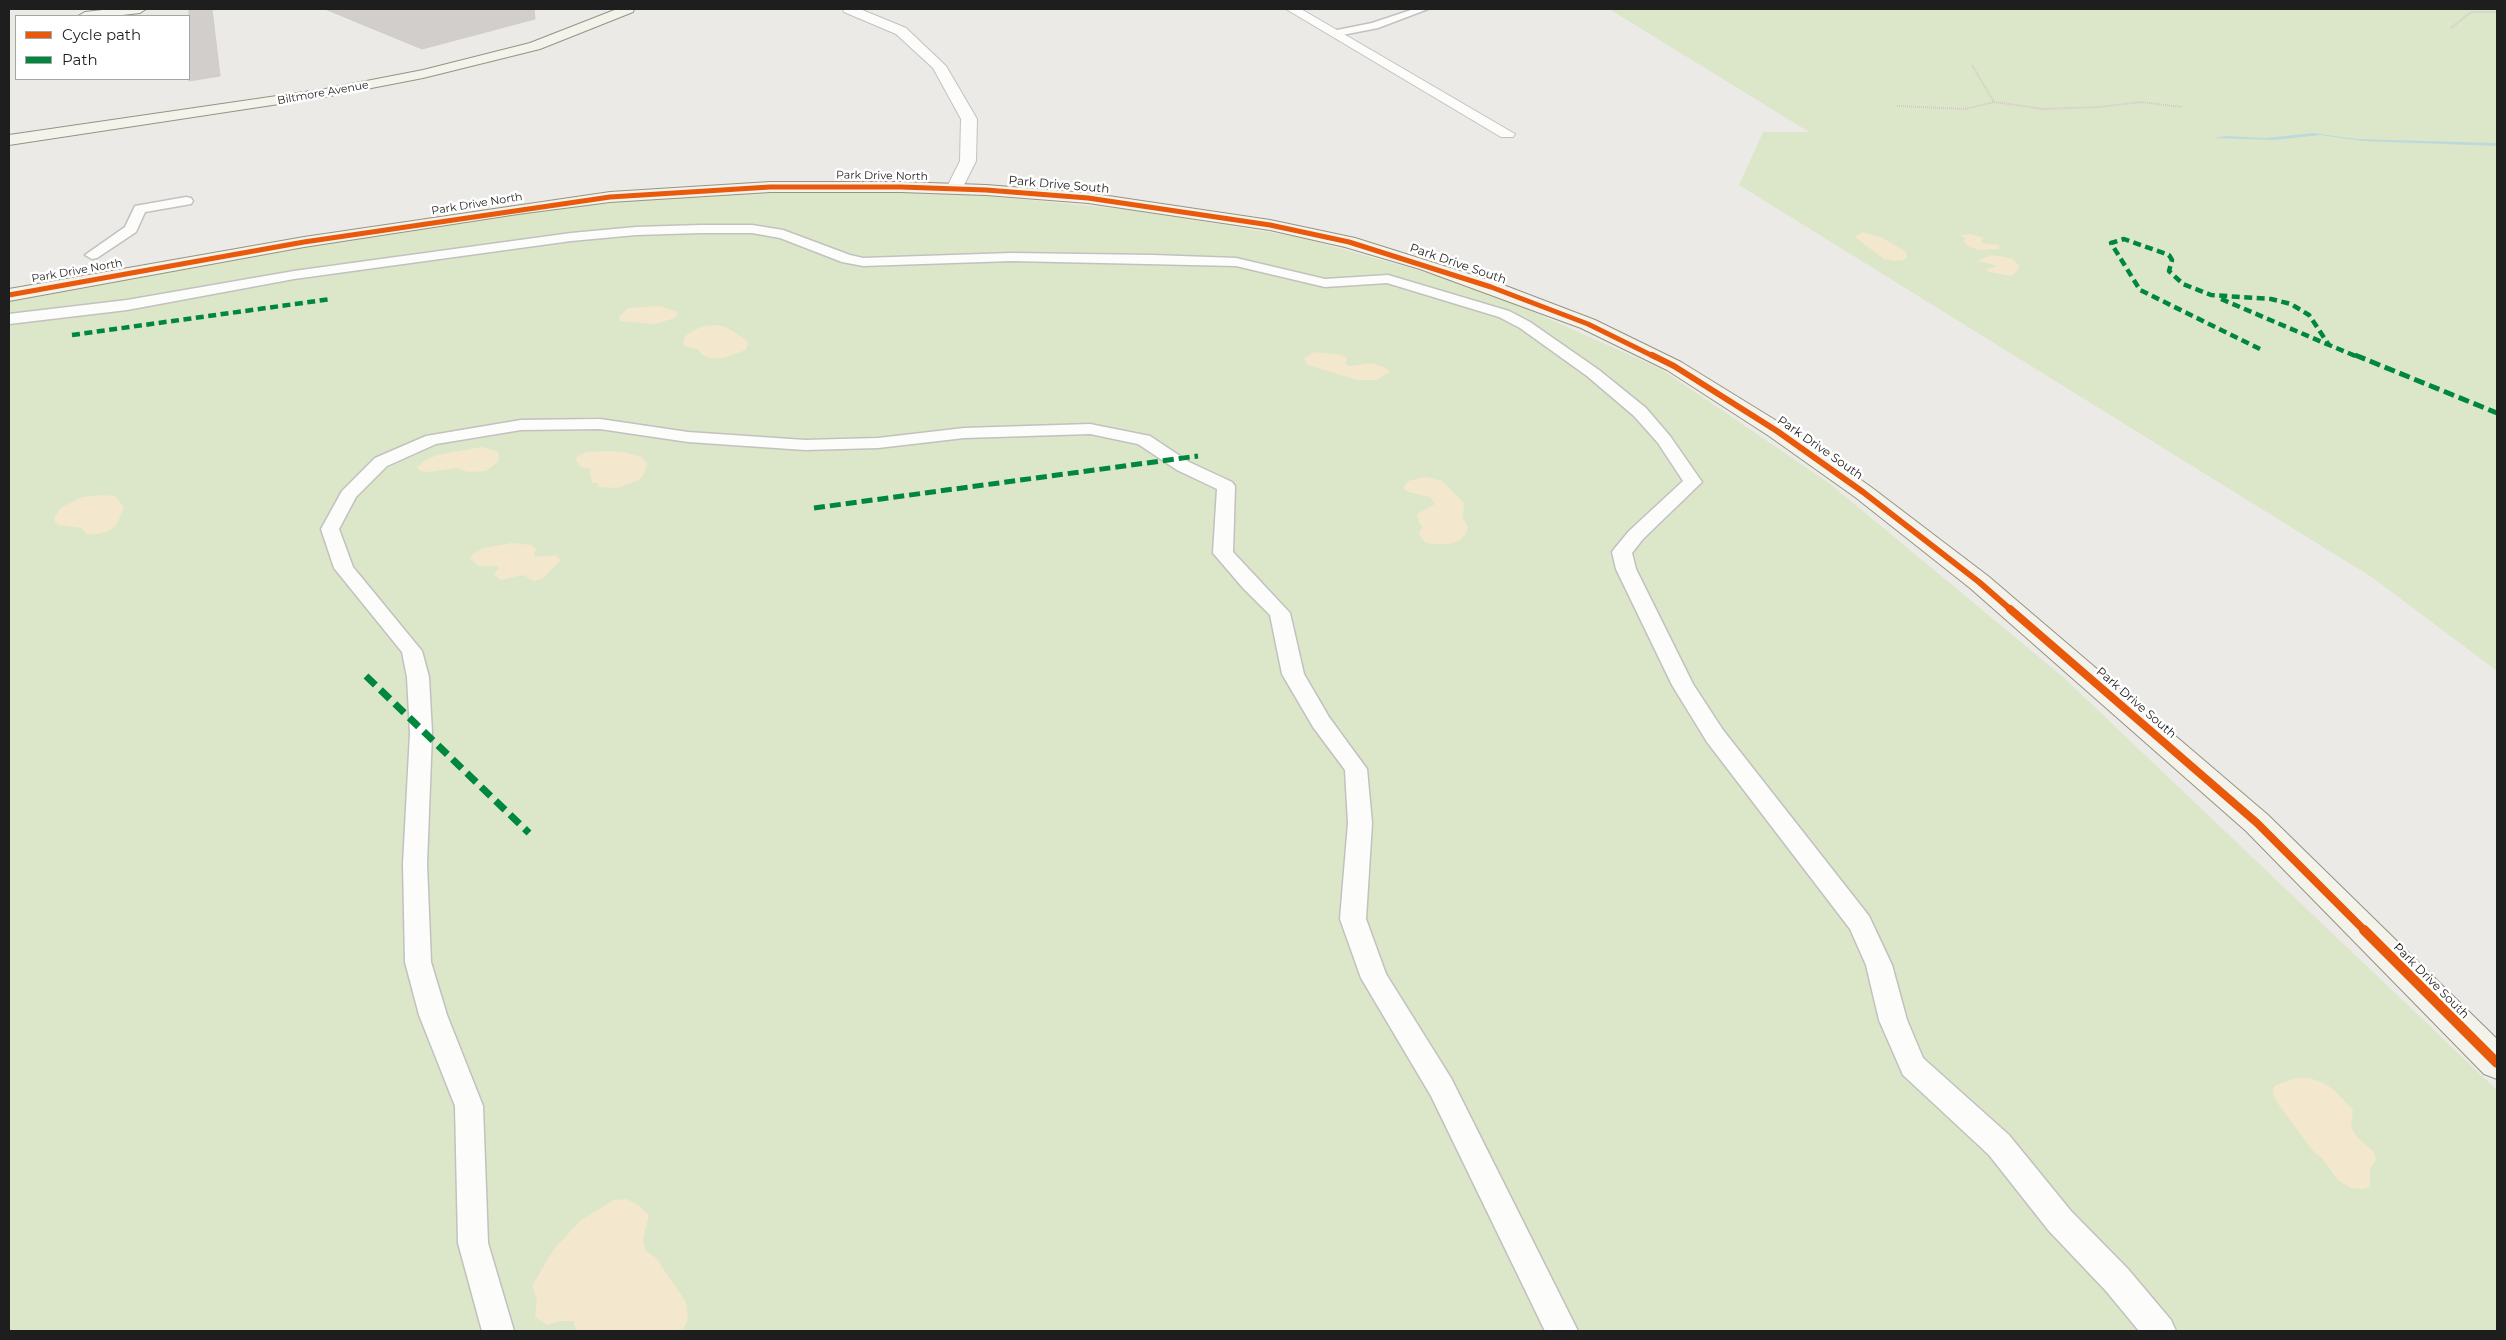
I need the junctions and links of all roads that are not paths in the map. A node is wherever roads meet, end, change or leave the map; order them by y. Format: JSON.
{"nodes":[{"id":1,"x":140,"y":9,"type":"edge"},
{"id":2,"x":628,"y":9,"type":"edge"},
{"id":3,"x":849,"y":9,"type":"edge"},
{"id":4,"x":1292,"y":9,"type":"edge"},
{"id":5,"x":1423,"y":9,"type":"edge"},
{"id":6,"x":93,"y":15,"type":"edge"},
{"id":7,"x":1339,"y":34,"type":"junction"},
{"id":8,"x":1508,"y":134,"type":"dead end"},
{"id":9,"x":9,"y":140,"type":"edge"},
{"id":10,"x":954,"y":189,"type":"junction"},
{"id":11,"x":186,"y":201,"type":"dead end"},
{"id":12,"x":92,"y":255,"type":"dead end"},
{"id":13,"x":9,"y":295,"type":"edge"},
{"id":14,"x":9,"y":319,"type":"edge"},
{"id":15,"x":2497,"y":1063,"type":"edge"},
{"id":16,"x":498,"y":1331,"type":"edge"},
{"id":17,"x":1562,"y":1331,"type":"edge"},
{"id":18,"x":2160,"y":1331,"type":"edge"}],
"edges":[{"from":1,"to":6,"type":"street"},
{"from":2,"to":9,"type":"street","name":"Biltmore Avenue"},
{"from":3,"to":10,"type":"street"},
{"from":4,"to":7,"type":"street"},
{"from":5,"to":7,"type":"lane"},
{"from":7,"to":8,"type":"street"},
{"from":10,"to":13,"type":"street","name":"Park Drive North"},
{"from":10,"to":15,"type":"street","name":"Park Drive South"},
{"from":11,"to":12,"type":"lane"},
{"from":14,"to":18,"type":"lane"},
{"from":16,"to":17,"type":"lane"}]}
